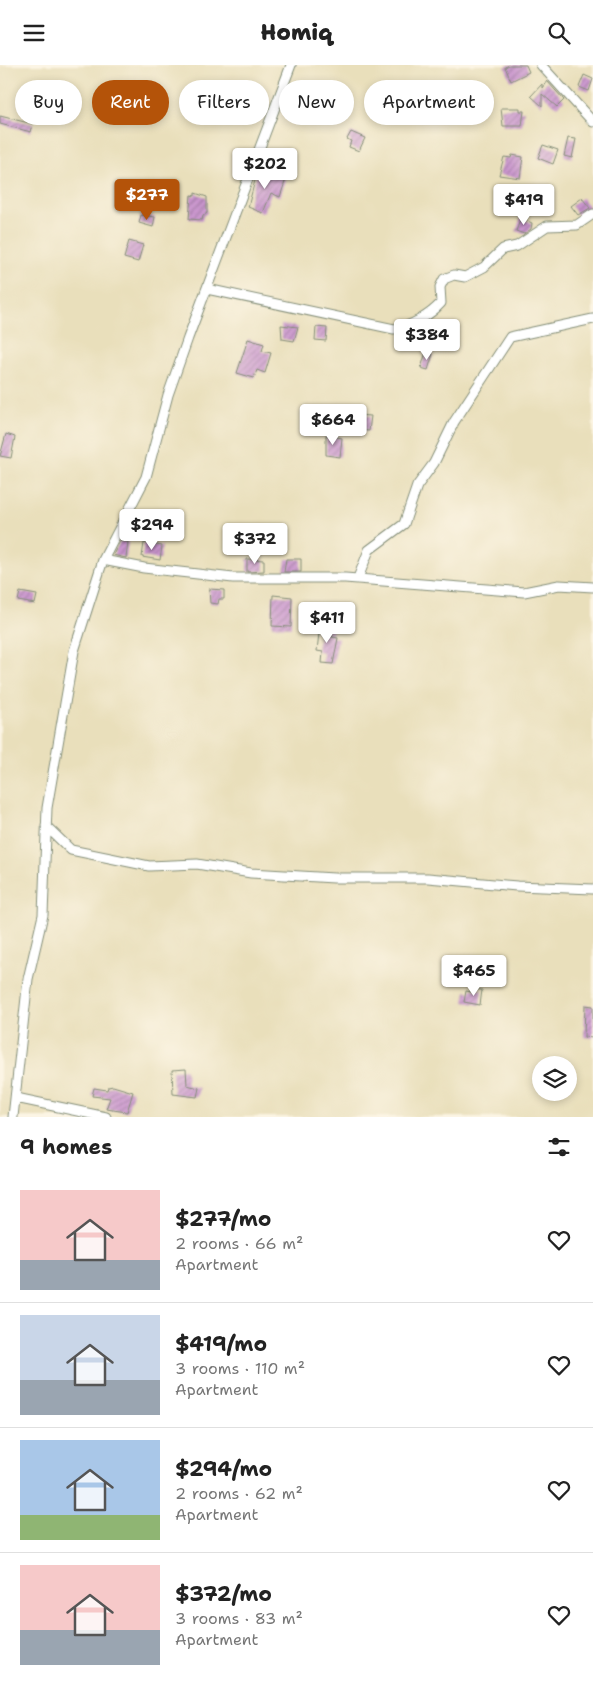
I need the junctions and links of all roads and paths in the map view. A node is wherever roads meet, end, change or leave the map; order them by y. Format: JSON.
{"nodes":[{"id":1,"x":291,"y":65,"type":"edge"},
{"id":2,"x":541,"y":65,"type":"edge"},
{"id":3,"x":593,"y":122,"type":"edge"},
{"id":4,"x":593,"y":214,"type":"edge"},
{"id":5,"x":206,"y":289,"type":"junction"},
{"id":6,"x":593,"y":319,"type":"edge"},
{"id":7,"x":104,"y":560,"type":"junction"},
{"id":8,"x":358,"y":578,"type":"junction"},
{"id":9,"x":593,"y":587,"type":"edge"},
{"id":10,"x":46,"y":826,"type":"junction"},
{"id":11,"x":593,"y":889,"type":"edge"},
{"id":12,"x":16,"y":1098,"type":"junction"},
{"id":13,"x":13,"y":1117,"type":"edge"},
{"id":14,"x":106,"y":1117,"type":"edge"}],
"edges":[{"from":1,"to":5,"type":"street"},
{"from":2,"to":3,"type":"street"},
{"from":4,"to":5,"type":"street"},
{"from":5,"to":7,"type":"street"},
{"from":6,"to":8,"type":"street"},
{"from":7,"to":8,"type":"street"},
{"from":7,"to":10,"type":"street"},
{"from":8,"to":9,"type":"street"},
{"from":10,"to":11,"type":"street"},
{"from":10,"to":12,"type":"street"},
{"from":12,"to":13,"type":"street"},
{"from":12,"to":14,"type":"street"}]}
